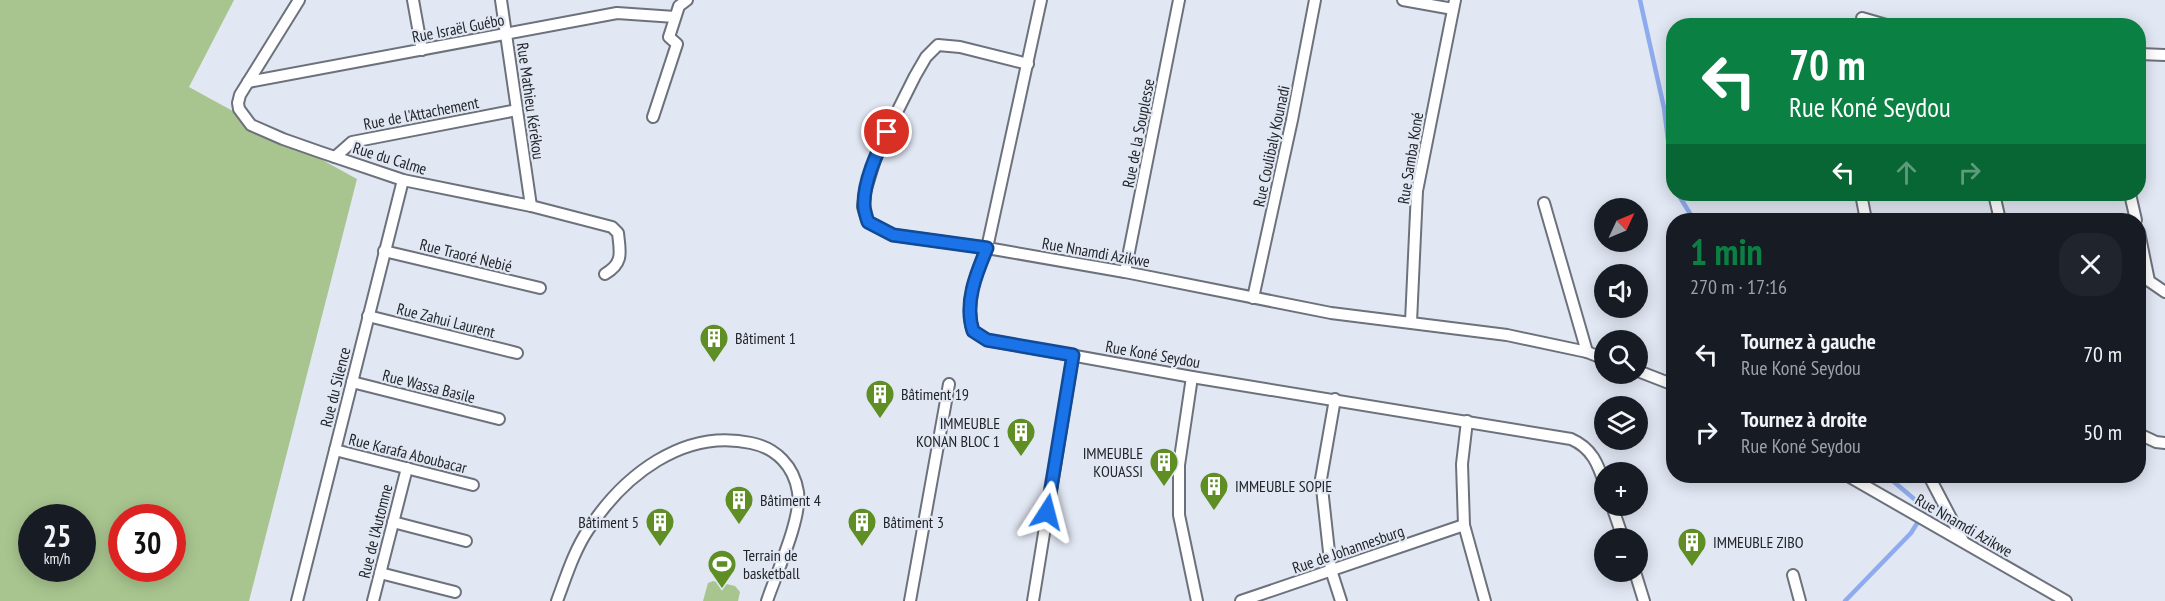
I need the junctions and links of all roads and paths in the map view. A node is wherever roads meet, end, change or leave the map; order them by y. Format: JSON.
{"nodes":[{"id":1,"x":299,"y":0,"type":"edge"},
{"id":2,"x":413,"y":0,"type":"edge"},
{"id":3,"x":501,"y":0,"type":"edge"},
{"id":4,"x":687,"y":0,"type":"edge"},
{"id":5,"x":1041,"y":0,"type":"edge"},
{"id":6,"x":1179,"y":0,"type":"edge"},
{"id":7,"x":1315,"y":0,"type":"edge"},
{"id":8,"x":1403,"y":0,"type":"edge"},
{"id":9,"x":1454,"y":4,"type":"edge"},
{"id":10,"x":675,"y":17,"type":"junction"},
{"id":11,"x":507,"y":34,"type":"junction"},
{"id":12,"x":422,"y":50,"type":"junction"},
{"id":13,"x":2146,"y":54,"type":"edge"},
{"id":14,"x":2165,"y":55,"type":"edge"},
{"id":15,"x":1028,"y":64,"type":"junction"},
{"id":16,"x":248,"y":82,"type":"junction"},
{"id":17,"x":517,"y":110,"type":"junction"},
{"id":18,"x":653,"y":117,"type":"dead end"},
{"id":19,"x":335,"y":157,"type":"junction"},
{"id":20,"x":403,"y":180,"type":"junction"},
{"id":21,"x":1544,"y":203,"type":"dead end"},
{"id":22,"x":531,"y":206,"type":"junction"},
{"id":23,"x":987,"y":248,"type":"junction"},
{"id":24,"x":384,"y":250,"type":"junction"},
{"id":25,"x":2146,"y":266,"type":"edge"},
{"id":26,"x":1125,"y":272,"type":"junction"},
{"id":27,"x":605,"y":274,"type":"dead end"},
{"id":28,"x":540,"y":288,"type":"dead end"},
{"id":29,"x":2165,"y":292,"type":"edge"},
{"id":30,"x":1253,"y":298,"type":"junction"},
{"id":31,"x":368,"y":316,"type":"junction"},
{"id":32,"x":1411,"y":322,"type":"junction"},
{"id":33,"x":1587,"y":352,"type":"junction"},
{"id":34,"x":517,"y":353,"type":"dead end"},
{"id":35,"x":1073,"y":355,"type":"junction"},
{"id":36,"x":1594,"y":355,"type":"edge"},
{"id":37,"x":1648,"y":375,"type":"edge"},
{"id":38,"x":1192,"y":377,"type":"junction"},
{"id":39,"x":352,"y":382,"type":"junction"},
{"id":40,"x":1666,"y":382,"type":"edge"},
{"id":41,"x":949,"y":384,"type":"dead end"},
{"id":42,"x":1335,"y":399,"type":"junction"},
{"id":43,"x":499,"y":419,"type":"dead end"},
{"id":44,"x":1467,"y":421,"type":"junction"},
{"id":45,"x":2146,"y":437,"type":"edge"},
{"id":46,"x":2165,"y":443,"type":"edge"},
{"id":47,"x":334,"y":450,"type":"junction"},
{"id":48,"x":1596,"y":462,"type":"edge"},
{"id":49,"x":407,"y":468,"type":"junction"},
{"id":50,"x":1860,"y":483,"type":"edge"},
{"id":51,"x":1933,"y":483,"type":"edge"},
{"id":52,"x":473,"y":485,"type":"dead end"},
{"id":53,"x":393,"y":522,"type":"junction"},
{"id":54,"x":1464,"y":525,"type":"junction"},
{"id":55,"x":466,"y":541,"type":"dead end"},
{"id":56,"x":1963,"y":542,"type":"junction"},
{"id":57,"x":1331,"y":570,"type":"junction"},
{"id":58,"x":380,"y":573,"type":"junction"},
{"id":59,"x":1793,"y":575,"type":"dead end"},
{"id":60,"x":1638,"y":582,"type":"edge"},
{"id":61,"x":455,"y":592,"type":"dead end"},
{"id":62,"x":297,"y":601,"type":"edge"},
{"id":63,"x":373,"y":601,"type":"edge"},
{"id":64,"x":557,"y":601,"type":"edge"},
{"id":65,"x":767,"y":601,"type":"edge"},
{"id":66,"x":910,"y":601,"type":"edge"},
{"id":67,"x":1033,"y":601,"type":"edge"},
{"id":68,"x":1197,"y":601,"type":"edge"},
{"id":69,"x":1241,"y":601,"type":"edge"},
{"id":70,"x":1341,"y":601,"type":"edge"},
{"id":71,"x":1485,"y":601,"type":"edge"},
{"id":72,"x":1644,"y":601,"type":"edge"},
{"id":73,"x":1800,"y":601,"type":"edge"},
{"id":74,"x":2066,"y":601,"type":"edge"}],
"edges":[{"from":1,"to":16,"type":"street","name":"Rue du Calme"},
{"from":2,"to":12,"type":"street"},
{"from":3,"to":11,"type":"street","name":"Rue Mathieu Kérékou"},
{"from":4,"to":10,"type":"street"},
{"from":5,"to":15,"type":"street","name":"Rue Koné Seydou"},
{"from":6,"to":26,"type":"street","name":"Rue de la Souplesse"},
{"from":7,"to":30,"type":"street","name":"Rue Coulibaly Kounadi"},
{"from":8,"to":9,"type":"street"},
{"from":9,"to":32,"type":"street","name":"Rue Samba Koné"},
{"from":10,"to":11,"type":"street","name":"Rue Israël Guébo"},
{"from":10,"to":18,"type":"street"},
{"from":11,"to":12,"type":"street","name":"Rue Israël Guébo"},
{"from":11,"to":17,"type":"street","name":"Rue Mathieu Kérékou"},
{"from":12,"to":16,"type":"street","name":"Rue Israël Guébo"},
{"from":13,"to":14,"type":"street"},
{"from":15,"to":23,"type":"street","name":"Rue Koné Seydou"},
{"from":15,"to":23,"type":"street","name":"Rue Nnamdi Azikwe"},
{"from":16,"to":19,"type":"street","name":"Rue du Calme"},
{"from":17,"to":19,"type":"street","name":"Rue de l'Attachement"},
{"from":17,"to":22,"type":"street","name":"Rue Mathieu Kérékou"},
{"from":19,"to":20,"type":"street","name":"Rue du Calme"},
{"from":20,"to":22,"type":"street","name":"Rue du Calme"},
{"from":20,"to":24,"type":"street","name":"Rue du Silence"},
{"from":21,"to":33,"type":"street"},
{"from":22,"to":27,"type":"street","name":"Rue du Calme"},
{"from":23,"to":26,"type":"street","name":"Rue Nnamdi Azikwe"},
{"from":23,"to":35,"type":"street","name":"Rue Koné Seydou"},
{"from":24,"to":28,"type":"street","name":"Rue Traoré Nebié"},
{"from":24,"to":31,"type":"street","name":"Rue du Silence"},
{"from":25,"to":29,"type":"street"},
{"from":26,"to":30,"type":"street","name":"Rue Nnamdi Azikwe"},
{"from":30,"to":32,"type":"street","name":"Rue Nnamdi Azikwe"},
{"from":31,"to":34,"type":"street","name":"Rue Zahui Laurent"},
{"from":31,"to":39,"type":"street","name":"Rue du Silence"},
{"from":32,"to":33,"type":"street","name":"Rue Nnamdi Azikwe"},
{"from":33,"to":36,"type":"street","name":"Rue Nnamdi Azikwe"},
{"from":35,"to":38,"type":"street","name":"Rue Koné Seydou"},
{"from":35,"to":67,"type":"street"},
{"from":37,"to":40,"type":"street"},
{"from":38,"to":42,"type":"street","name":"Rue Koné Seydou"},
{"from":38,"to":68,"type":"street"},
{"from":39,"to":43,"type":"street","name":"Rue Wassa Basile"},
{"from":39,"to":47,"type":"street","name":"Rue du Silence"},
{"from":41,"to":66,"type":"street"},
{"from":42,"to":44,"type":"street","name":"Rue Koné Seydou"},
{"from":42,"to":57,"type":"street"},
{"from":44,"to":48,"type":"street","name":"Rue Koné Seydou"},
{"from":44,"to":54,"type":"street"},
{"from":45,"to":46,"type":"street"},
{"from":47,"to":49,"type":"street","name":"Rue Karafa Aboubacar"},
{"from":47,"to":62,"type":"street","name":"Rue du Silence"},
{"from":49,"to":52,"type":"street","name":"Rue Karafa Aboubacar"},
{"from":49,"to":53,"type":"street","name":"Rue de l'Automne"},
{"from":50,"to":56,"type":"street","name":"Rue Nnamdi Azikwe"},
{"from":51,"to":56,"type":"street"},
{"from":53,"to":55,"type":"street"},
{"from":53,"to":58,"type":"street","name":"Rue de l'Automne"},
{"from":54,"to":57,"type":"street","name":"Rue de Johannesburg"},
{"from":54,"to":71,"type":"street"},
{"from":56,"to":74,"type":"street","name":"Rue Nnamdi Azikwe"},
{"from":57,"to":69,"type":"street","name":"Rue de Johannesburg"},
{"from":57,"to":70,"type":"street"},
{"from":58,"to":61,"type":"street"},
{"from":58,"to":63,"type":"street","name":"Rue de l'Automne"},
{"from":59,"to":73,"type":"street"},
{"from":60,"to":72,"type":"street"},
{"from":64,"to":65,"type":"street"}]}
